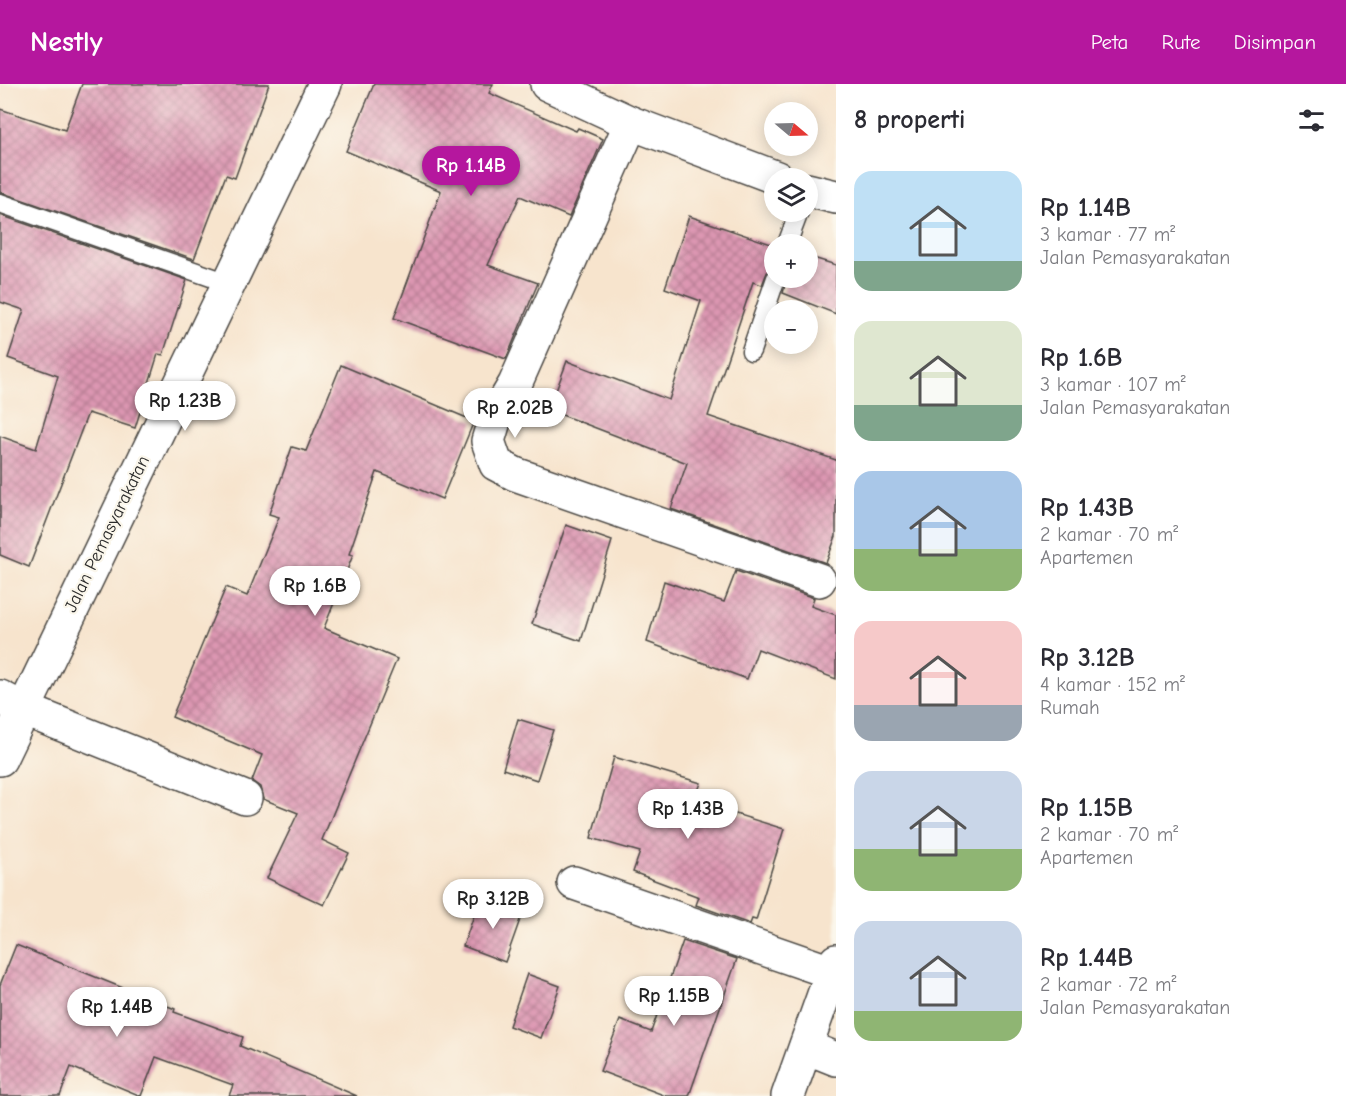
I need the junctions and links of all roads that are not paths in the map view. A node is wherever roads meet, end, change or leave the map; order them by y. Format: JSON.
{"nodes":[{"id":1,"x":325,"y":84,"type":"edge"},
{"id":2,"x":547,"y":84,"type":"edge"},
{"id":3,"x":631,"y":123,"type":"junction"},
{"id":4,"x":764,"y":173,"type":"edge"},
{"id":5,"x":818,"y":193,"type":"edge"},
{"id":6,"x":836,"y":197,"type":"edge"},
{"id":7,"x":0,"y":203,"type":"edge"},
{"id":8,"x":228,"y":283,"type":"junction"},
{"id":9,"x":773,"y":288,"type":"edge"},
{"id":10,"x":752,"y":351,"type":"dead end"},
{"id":11,"x":819,"y":580,"type":"dead end"},
{"id":12,"x":12,"y":703,"type":"edge"},
{"id":13,"x":0,"y":759,"type":"edge"},
{"id":14,"x":245,"y":798,"type":"dead end"},
{"id":15,"x":574,"y":883,"type":"dead end"},
{"id":16,"x":834,"y":967,"type":"edge"},
{"id":17,"x":806,"y":1047,"type":"junction"},
{"id":18,"x":836,"y":1059,"type":"edge"},
{"id":19,"x":788,"y":1096,"type":"edge"}],
"edges":[{"from":1,"to":8,"type":"street","name":"Jalan Pemasyarakatan"},
{"from":2,"to":3,"type":"street"},
{"from":3,"to":4,"type":"street"},
{"from":3,"to":11,"type":"street"},
{"from":5,"to":6,"type":"street"},
{"from":7,"to":8,"type":"lane"},
{"from":8,"to":12,"type":"street","name":"Jalan Pemasyarakatan"},
{"from":9,"to":10,"type":"lane"},
{"from":12,"to":13,"type":"street","name":"Jalan Pemasyarakatan"},
{"from":12,"to":14,"type":"street"},
{"from":15,"to":16,"type":"street"},
{"from":16,"to":17,"type":"street"},
{"from":17,"to":18,"type":"street"},
{"from":17,"to":19,"type":"street"}]}
